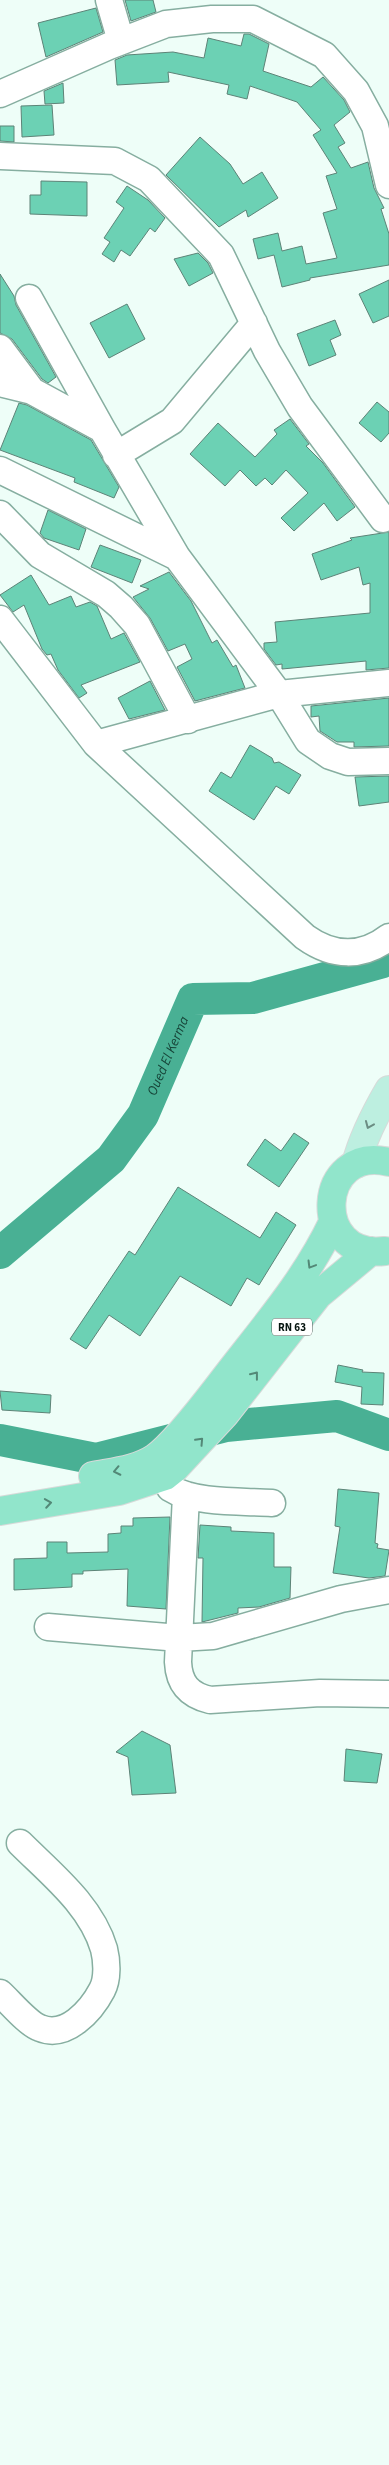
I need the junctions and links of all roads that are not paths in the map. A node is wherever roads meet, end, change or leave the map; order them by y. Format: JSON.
{"nodes":[{"id":1,"x":109,"y":0,"type":"edge"},
{"id":2,"x":251,"y":9,"type":"edge"},
{"id":3,"x":121,"y":41,"type":"junction"},
{"id":4,"x":0,"y":94,"type":"edge"},
{"id":5,"x":0,"y":156,"type":"edge"},
{"id":6,"x":389,"y":185,"type":"edge"},
{"id":7,"x":29,"y":298,"type":"dead end"},
{"id":8,"x":254,"y":323,"type":"junction"},
{"id":9,"x":0,"y":348,"type":"edge"},
{"id":10,"x":0,"y":383,"type":"edge"},
{"id":11,"x":32,"y":391,"type":"junction"},
{"id":12,"x":102,"y":429,"type":"junction"},
{"id":13,"x":116,"y":455,"type":"junction"},
{"id":14,"x":0,"y":470,"type":"edge"},
{"id":15,"x":0,"y":514,"type":"edge"},
{"id":16,"x":383,"y":520,"type":"dead end"},
{"id":17,"x":177,"y":557,"type":"junction"},
{"id":18,"x":0,"y":619,"type":"edge"},
{"id":19,"x":389,"y":683,"type":"edge"},
{"id":20,"x":279,"y":694,"type":"junction"},
{"id":21,"x":188,"y":720,"type":"junction"},
{"id":22,"x":96,"y":744,"type":"junction"},
{"id":23,"x":389,"y":761,"type":"edge"},
{"id":24,"x":389,"y":937,"type":"edge"},
{"id":25,"x":389,"y":1090,"type":"edge"},
{"id":26,"x":389,"y":1162,"type":"edge"},
{"id":27,"x":356,"y":1164,"type":"junction"},
{"id":28,"x":333,"y":1222,"type":"junction"},
{"id":29,"x":380,"y":1250,"type":"edge"},
{"id":30,"x":217,"y":1407,"type":"junction"},
{"id":31,"x":165,"y":1466,"type":"junction"},
{"id":32,"x":0,"y":1491,"type":"edge"},
{"id":33,"x":186,"y":1495,"type":"junction"},
{"id":34,"x":272,"y":1502,"type":"dead end"},
{"id":35,"x":0,"y":1511,"type":"edge"},
{"id":36,"x":389,"y":1590,"type":"edge"},
{"id":37,"x":48,"y":1627,"type":"dead end"},
{"id":38,"x":179,"y":1638,"type":"junction"},
{"id":39,"x":389,"y":1694,"type":"edge"},
{"id":40,"x":20,"y":1843,"type":"dead end"},
{"id":41,"x":0,"y":1993,"type":"edge"}],
"edges":[{"from":1,"to":3,"type":"street"},
{"from":2,"to":3,"type":"street"},
{"from":2,"to":6,"type":"street"},
{"from":3,"to":4,"type":"street"},
{"from":5,"to":8,"type":"street"},
{"from":7,"to":12,"type":"street"},
{"from":8,"to":13,"type":"street"},
{"from":8,"to":16,"type":"street"},
{"from":9,"to":11,"type":"street"},
{"from":10,"to":11,"type":"street"},
{"from":11,"to":12,"type":"street"},
{"from":12,"to":13,"type":"street"},
{"from":13,"to":17,"type":"street"},
{"from":14,"to":17,"type":"street"},
{"from":15,"to":21,"type":"street"},
{"from":17,"to":20,"type":"street"},
{"from":18,"to":22,"type":"street"},
{"from":19,"to":20,"type":"street"},
{"from":20,"to":21,"type":"street"},
{"from":20,"to":23,"type":"street"},
{"from":21,"to":22,"type":"street"},
{"from":22,"to":24,"type":"street"},
{"from":25,"to":27,"type":"main road","one_way":true},
{"from":26,"to":27,"type":"highway"},
{"from":27,"to":28,"type":"highway"},
{"from":28,"to":29,"type":"highway"},
{"from":28,"to":30,"type":"highway","number":"RN 63","one_way":true},
{"from":30,"to":29,"type":"highway","number":"RN 63","one_way":true},
{"from":30,"to":31,"type":"highway","number":"RN 63"},
{"from":31,"to":32,"type":"highway","number":"RN 63","one_way":true},
{"from":31,"to":33,"type":"street"},
{"from":35,"to":31,"type":"highway","one_way":true},
{"from":33,"to":34,"type":"street"},
{"from":33,"to":38,"type":"street"},
{"from":36,"to":38,"type":"street"},
{"from":37,"to":38,"type":"street"},
{"from":38,"to":39,"type":"street"},
{"from":40,"to":41,"type":"street"}]}
